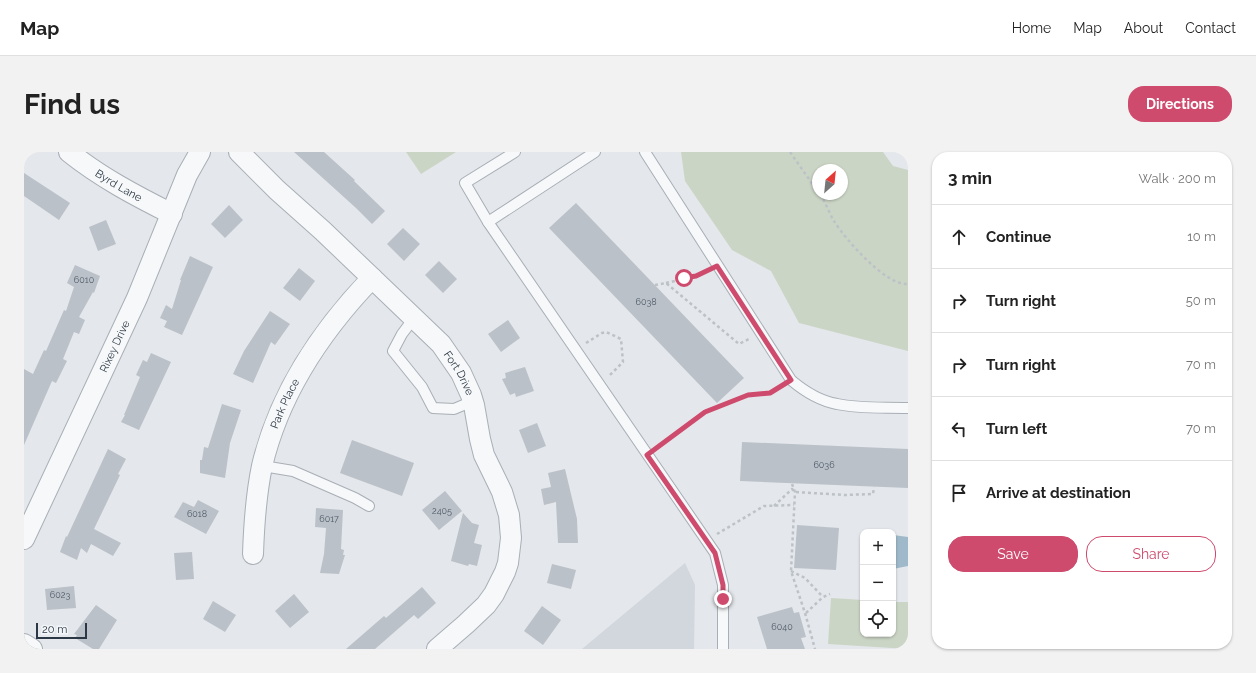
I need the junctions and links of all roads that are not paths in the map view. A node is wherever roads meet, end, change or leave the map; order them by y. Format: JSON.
{"nodes":[{"id":1,"x":69,"y":152,"type":"edge"},
{"id":2,"x":200,"y":152,"type":"edge"},
{"id":3,"x":239,"y":152,"type":"edge"},
{"id":4,"x":515,"y":152,"type":"edge"},
{"id":5,"x":594,"y":152,"type":"edge"},
{"id":6,"x":645,"y":152,"type":"edge"},
{"id":7,"x":172,"y":214,"type":"junction"},
{"id":8,"x":488,"y":222,"type":"junction"},
{"id":9,"x":372,"y":278,"type":"junction"},
{"id":10,"x":414,"y":318,"type":"junction"},
{"id":11,"x":473,"y":402,"type":"junction"},
{"id":12,"x":908,"y":408,"type":"edge"},
{"id":13,"x":263,"y":466,"type":"junction"},
{"id":14,"x":369,"y":506,"type":"dead end"},
{"id":15,"x":24,"y":539,"type":"edge"},
{"id":16,"x":253,"y":554,"type":"dead end"},
{"id":17,"x":24,"y":644,"type":"edge"},
{"id":18,"x":32,"y":649,"type":"edge"},
{"id":19,"x":437,"y":649,"type":"edge"},
{"id":20,"x":723,"y":649,"type":"edge"}],
"edges":[{"from":1,"to":7,"type":"street","name":"Byrd Lane"},
{"from":2,"to":7,"type":"street","name":"Rixey Drive"},
{"from":3,"to":9,"type":"street","name":"Fort Drive"},
{"from":4,"to":8,"type":"lane"},
{"from":5,"to":8,"type":"lane"},
{"from":6,"to":12,"type":"lane"},
{"from":7,"to":15,"type":"street","name":"Rixey Drive"},
{"from":8,"to":20,"type":"lane"},
{"from":9,"to":10,"type":"street","name":"Fort Drive"},
{"from":9,"to":13,"type":"street","name":"Park Place"},
{"from":10,"to":11,"type":"street","name":"Fort Drive"},
{"from":10,"to":11,"type":"lane"},
{"from":11,"to":19,"type":"street","name":"Fort Drive"},
{"from":13,"to":14,"type":"lane"},
{"from":13,"to":16,"type":"street","name":"Park Place"},
{"from":17,"to":18,"type":"street"}]}
